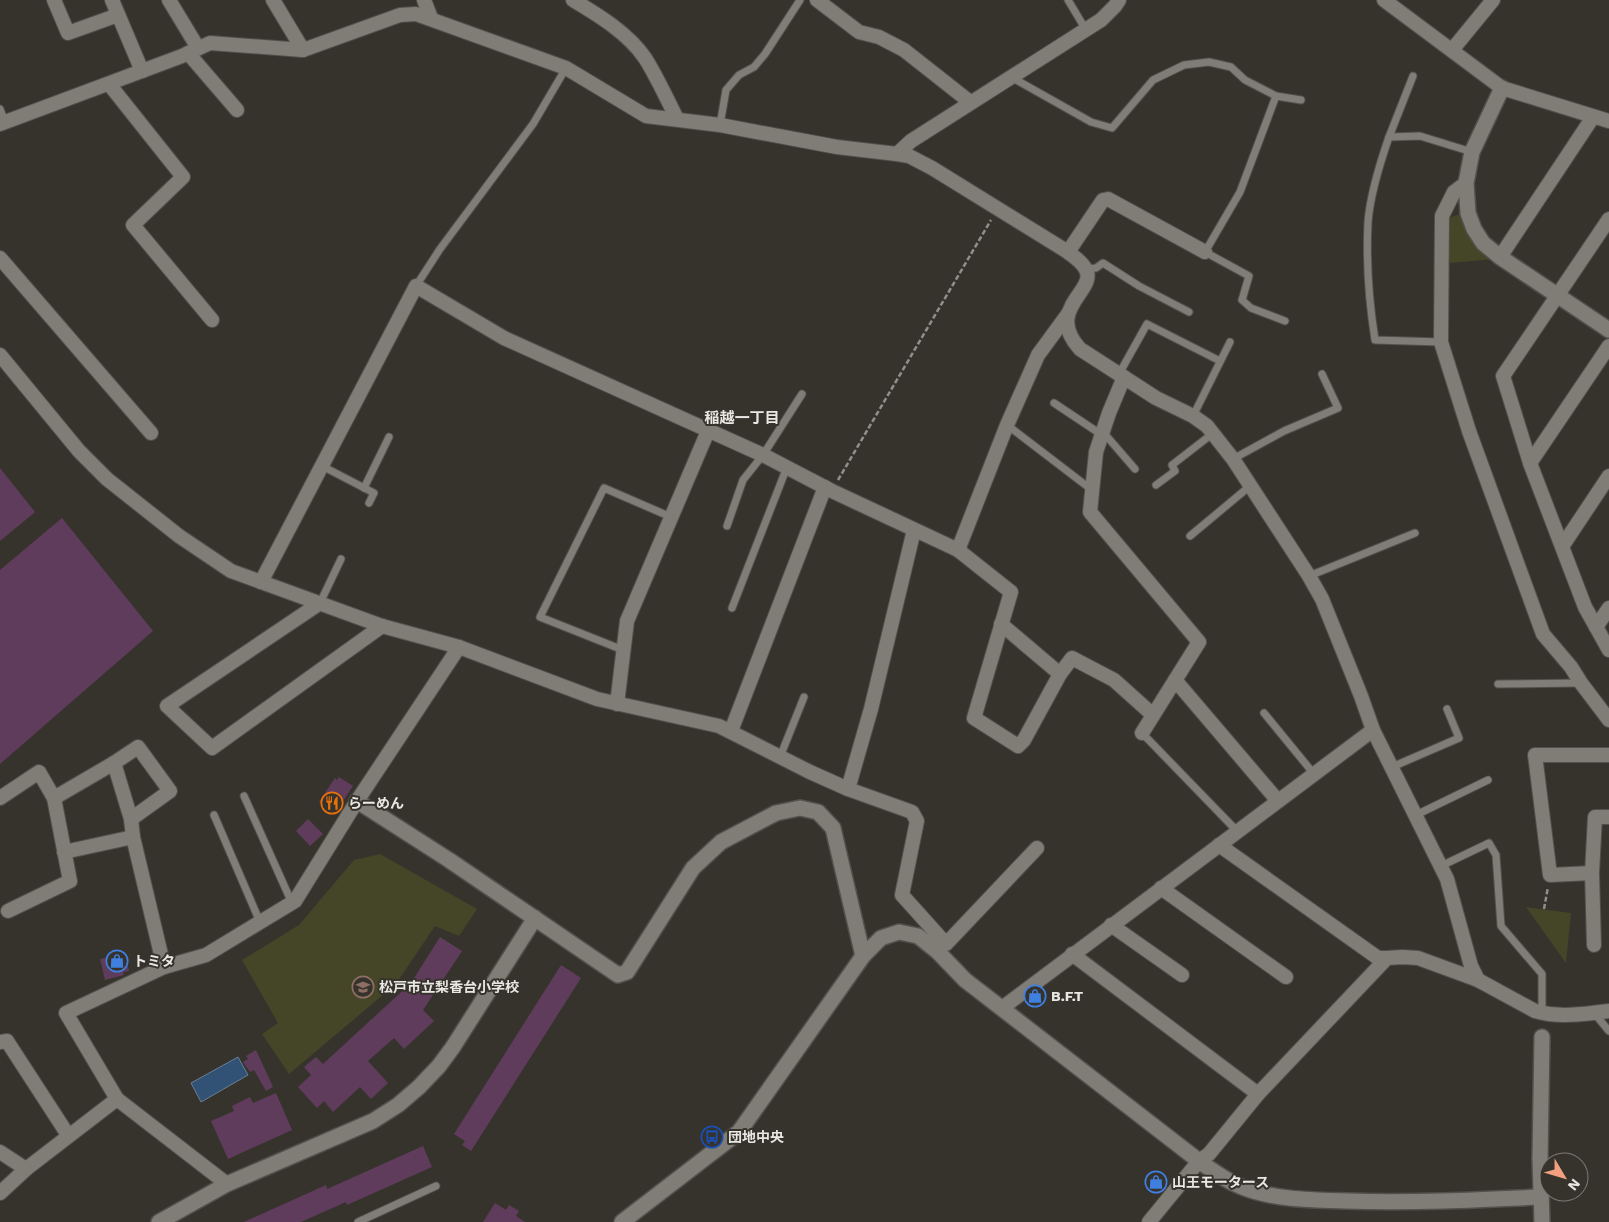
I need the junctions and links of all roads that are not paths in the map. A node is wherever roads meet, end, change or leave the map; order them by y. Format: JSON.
{"nodes":[{"id":1,"x":54,"y":0,"type":"edge"},
{"id":2,"x":112,"y":0,"type":"edge"},
{"id":3,"x":169,"y":0,"type":"edge"},
{"id":4,"x":273,"y":0,"type":"edge"},
{"id":5,"x":424,"y":0,"type":"edge"},
{"id":6,"x":573,"y":0,"type":"edge"},
{"id":7,"x":800,"y":0,"type":"edge"},
{"id":8,"x":817,"y":0,"type":"edge"},
{"id":9,"x":1068,"y":0,"type":"edge"},
{"id":10,"x":1119,"y":0,"type":"edge"},
{"id":11,"x":1384,"y":0,"type":"edge"},
{"id":12,"x":1493,"y":0,"type":"edge"},
{"id":13,"x":118,"y":14,"type":"junction"},
{"id":14,"x":431,"y":18,"type":"junction"},
{"id":15,"x":1086,"y":30,"type":"junction"},
{"id":16,"x":193,"y":50,"type":"junction"},
{"id":17,"x":303,"y":50,"type":"junction"},
{"id":18,"x":1452,"y":50,"type":"junction"},
{"id":19,"x":566,"y":68,"type":"junction"},
{"id":20,"x":142,"y":71,"type":"junction"},
{"id":21,"x":1011,"y":76,"type":"junction"},
{"id":22,"x":1413,"y":76,"type":"dead end"},
{"id":23,"x":108,"y":84,"type":"junction"},
{"id":24,"x":1502,"y":88,"type":"junction"},
{"id":25,"x":1276,"y":96,"type":"junction"},
{"id":26,"x":1301,"y":100,"type":"dead end"},
{"id":27,"x":970,"y":102,"type":"junction"},
{"id":28,"x":0,"y":109,"type":"edge"},
{"id":29,"x":238,"y":110,"type":"dead end"},
{"id":30,"x":1593,"y":117,"type":"junction"},
{"id":31,"x":678,"y":119,"type":"junction"},
{"id":32,"x":1609,"y":121,"type":"edge"},
{"id":33,"x":3,"y":123,"type":"edge"},
{"id":34,"x":720,"y":126,"type":"junction"},
{"id":35,"x":1389,"y":137,"type":"junction"},
{"id":36,"x":1472,"y":152,"type":"junction"},
{"id":37,"x":897,"y":154,"type":"junction"},
{"id":38,"x":1466,"y":183,"type":"junction"},
{"id":39,"x":1609,"y":219,"type":"edge"},
{"id":40,"x":1068,"y":252,"type":"junction"},
{"id":41,"x":1205,"y":252,"type":"junction"},
{"id":42,"x":1500,"y":257,"type":"junction"},
{"id":43,"x":0,"y":258,"type":"edge"},
{"id":44,"x":1087,"y":269,"type":"junction"},
{"id":45,"x":416,"y":286,"type":"junction"},
{"id":46,"x":1557,"y":295,"type":"junction"},
{"id":47,"x":1189,"y":312,"type":"dead end"},
{"id":48,"x":1068,"y":314,"type":"junction"},
{"id":49,"x":212,"y":320,"type":"dead end"},
{"id":50,"x":1285,"y":321,"type":"dead end"},
{"id":51,"x":1609,"y":330,"type":"edge"},
{"id":52,"x":1230,"y":342,"type":"dead end"},
{"id":53,"x":1441,"y":342,"type":"junction"},
{"id":54,"x":1609,"y":346,"type":"edge"},
{"id":55,"x":0,"y":355,"type":"edge"},
{"id":56,"x":1220,"y":361,"type":"junction"},
{"id":57,"x":1322,"y":374,"type":"dead end"},
{"id":58,"x":1122,"y":375,"type":"junction"},
{"id":59,"x":802,"y":394,"type":"dead end"},
{"id":60,"x":1054,"y":403,"type":"dead end"},
{"id":61,"x":1194,"y":416,"type":"junction"},
{"id":62,"x":1008,"y":425,"type":"junction"},
{"id":63,"x":708,"y":430,"type":"junction"},
{"id":64,"x":150,"y":433,"type":"dead end"},
{"id":65,"x":1102,"y":433,"type":"junction"},
{"id":66,"x":1212,"y":434,"type":"junction"},
{"id":67,"x":389,"y":437,"type":"dead end"},
{"id":68,"x":763,"y":455,"type":"junction"},
{"id":69,"x":1233,"y":460,"type":"junction"},
{"id":70,"x":1530,"y":463,"type":"junction"},
{"id":71,"x":322,"y":466,"type":"junction"},
{"id":72,"x":787,"y":467,"type":"junction"},
{"id":73,"x":1135,"y":469,"type":"dead end"},
{"id":74,"x":1609,"y":476,"type":"edge"},
{"id":75,"x":1156,"y":485,"type":"dead end"},
{"id":76,"x":1250,"y":486,"type":"junction"},
{"id":77,"x":364,"y":488,"type":"junction"},
{"id":78,"x":829,"y":489,"type":"junction"},
{"id":79,"x":1092,"y":490,"type":"junction"},
{"id":80,"x":369,"y":503,"type":"dead end"},
{"id":81,"x":671,"y":517,"type":"junction"},
{"id":82,"x":727,"y":526,"type":"dead end"},
{"id":83,"x":914,"y":530,"type":"junction"},
{"id":84,"x":1415,"y":534,"type":"dead end"},
{"id":85,"x":1190,"y":536,"type":"dead end"},
{"id":86,"x":1563,"y":545,"type":"junction"},
{"id":87,"x":958,"y":550,"type":"junction"},
{"id":88,"x":341,"y":559,"type":"dead end"},
{"id":89,"x":1309,"y":576,"type":"junction"},
{"id":90,"x":261,"y":582,"type":"junction"},
{"id":91,"x":320,"y":603,"type":"junction"},
{"id":92,"x":732,"y":608,"type":"dead end"},
{"id":93,"x":1609,"y":608,"type":"edge"},
{"id":94,"x":1001,"y":624,"type":"junction"},
{"id":95,"x":382,"y":626,"type":"junction"},
{"id":96,"x":1596,"y":627,"type":"junction"},
{"id":97,"x":459,"y":647,"type":"junction"},
{"id":98,"x":623,"y":650,"type":"junction"},
{"id":99,"x":1609,"y":650,"type":"edge"},
{"id":100,"x":1060,"y":674,"type":"junction"},
{"id":101,"x":1175,"y":680,"type":"junction"},
{"id":102,"x":1581,"y":682,"type":"junction"},
{"id":103,"x":1498,"y":684,"type":"dead end"},
{"id":104,"x":804,"y":697,"type":"dead end"},
{"id":105,"x":617,"y":704,"type":"junction"},
{"id":106,"x":1447,"y":709,"type":"dead end"},
{"id":107,"x":1264,"y":713,"type":"dead end"},
{"id":108,"x":1153,"y":715,"type":"junction"},
{"id":109,"x":1609,"y":720,"type":"edge"},
{"id":110,"x":1373,"y":730,"type":"junction"},
{"id":111,"x":731,"y":731,"type":"junction"},
{"id":112,"x":1142,"y":733,"type":"joint"},
{"id":113,"x":1609,"y":755,"type":"edge"},
{"id":114,"x":780,"y":757,"type":"junction"},
{"id":115,"x":114,"y":763,"type":"junction"},
{"id":116,"x":1392,"y":767,"type":"junction"},
{"id":117,"x":1314,"y":774,"type":"junction"},
{"id":118,"x":1488,"y":780,"type":"dead end"},
{"id":119,"x":848,"y":789,"type":"junction"},
{"id":120,"x":244,"y":796,"type":"dead end"},
{"id":121,"x":0,"y":798,"type":"edge"},
{"id":122,"x":54,"y":798,"type":"junction"},
{"id":123,"x":357,"y":801,"type":"junction"},
{"id":124,"x":1278,"y":801,"type":"junction"},
{"id":125,"x":214,"y":815,"type":"dead end"},
{"id":126,"x":1416,"y":815,"type":"junction"},
{"id":127,"x":1609,"y":818,"type":"edge"},
{"id":128,"x":131,"y":819,"type":"junction"},
{"id":129,"x":1237,"y":831,"type":"junction"},
{"id":130,"x":133,"y":837,"type":"junction"},
{"id":131,"x":1219,"y":845,"type":"junction"},
{"id":132,"x":1037,"y":848,"type":"dead end"},
{"id":133,"x":64,"y":852,"type":"junction"},
{"id":134,"x":1442,"y":866,"type":"junction"},
{"id":135,"x":1592,"y":873,"type":"junction"},
{"id":136,"x":1160,"y":888,"type":"junction"},
{"id":137,"x":292,"y":903,"type":"junction"},
{"id":138,"x":8,"y":911,"type":"dead end"},
{"id":139,"x":536,"y":918,"type":"junction"},
{"id":140,"x":260,"y":922,"type":"junction"},
{"id":141,"x":1111,"y":925,"type":"junction"},
{"id":142,"x":1594,"y":945,"type":"dead end"},
{"id":143,"x":942,"y":948,"type":"junction"},
{"id":144,"x":1072,"y":954,"type":"junction"},
{"id":145,"x":863,"y":956,"type":"junction"},
{"id":146,"x":1387,"y":958,"type":"junction"},
{"id":147,"x":164,"y":967,"type":"junction"},
{"id":148,"x":1182,"y":975,"type":"dead end"},
{"id":149,"x":1286,"y":977,"type":"dead end"},
{"id":150,"x":1478,"y":980,"type":"junction"},
{"id":151,"x":1002,"y":1008,"type":"junction"},
{"id":152,"x":1609,"y":1011,"type":"edge"},
{"id":153,"x":1539,"y":1012,"type":"junction"},
{"id":154,"x":1594,"y":1013,"type":"junction"},
{"id":155,"x":1609,"y":1031,"type":"edge"},
{"id":156,"x":1542,"y":1037,"type":"joint"},
{"id":157,"x":0,"y":1042,"type":"edge"},
{"id":158,"x":1258,"y":1094,"type":"junction"},
{"id":159,"x":117,"y":1099,"type":"junction"},
{"id":160,"x":68,"y":1135,"type":"junction"},
{"id":161,"x":0,"y":1152,"type":"edge"},
{"id":162,"x":1541,"y":1152,"type":"edge"},
{"id":163,"x":1200,"y":1161,"type":"junction"},
{"id":164,"x":26,"y":1169,"type":"junction"},
{"id":165,"x":227,"y":1184,"type":"junction"},
{"id":166,"x":436,"y":1186,"type":"dead end"},
{"id":167,"x":0,"y":1193,"type":"edge"},
{"id":168,"x":1539,"y":1197,"type":"edge"},
{"id":169,"x":1541,"y":1202,"type":"edge"},
{"id":170,"x":159,"y":1222,"type":"edge"},
{"id":171,"x":358,"y":1222,"type":"edge"},
{"id":172,"x":622,"y":1222,"type":"edge"},
{"id":173,"x":1149,"y":1222,"type":"edge"},
{"id":174,"x":1542,"y":1222,"type":"edge"}],
"edges":[{"from":1,"to":13,"type":"street"},
{"from":2,"to":13,"type":"street"},
{"from":3,"to":16,"type":"street"},
{"from":4,"to":17,"type":"street"},
{"from":5,"to":14,"type":"street"},
{"from":6,"to":31,"type":"street"},
{"from":7,"to":34,"type":"lane"},
{"from":8,"to":27,"type":"street"},
{"from":9,"to":15,"type":"lane"},
{"from":10,"to":15,"type":"street"},
{"from":11,"to":18,"type":"street"},
{"from":12,"to":18,"type":"street"},
{"from":13,"to":20,"type":"street"},
{"from":14,"to":17,"type":"street"},
{"from":14,"to":19,"type":"street"},
{"from":15,"to":21,"type":"street"},
{"from":16,"to":17,"type":"street"},
{"from":16,"to":20,"type":"street"},
{"from":16,"to":29,"type":"street"},
{"from":18,"to":24,"type":"street"},
{"from":19,"to":31,"type":"street"},
{"from":19,"to":45,"type":"lane"},
{"from":20,"to":23,"type":"street"},
{"from":21,"to":25,"type":"lane"},
{"from":21,"to":27,"type":"street"},
{"from":22,"to":35,"type":"lane"},
{"from":23,"to":33,"type":"street"},
{"from":23,"to":49,"type":"street"},
{"from":24,"to":30,"type":"street"},
{"from":24,"to":36,"type":"street"},
{"from":25,"to":26,"type":"lane"},
{"from":25,"to":41,"type":"lane"},
{"from":27,"to":37,"type":"street"},
{"from":28,"to":33,"type":"lane"},
{"from":30,"to":32,"type":"street"},
{"from":30,"to":42,"type":"street"},
{"from":31,"to":34,"type":"street"},
{"from":34,"to":37,"type":"street"},
{"from":35,"to":36,"type":"lane"},
{"from":35,"to":53,"type":"lane"},
{"from":36,"to":38,"type":"street"},
{"from":37,"to":40,"type":"street"},
{"from":38,"to":42,"type":"street"},
{"from":38,"to":53,"type":"street"},
{"from":39,"to":46,"type":"street"},
{"from":40,"to":41,"type":"street"},
{"from":40,"to":44,"type":"street"},
{"from":41,"to":50,"type":"lane"},
{"from":42,"to":46,"type":"street"},
{"from":43,"to":64,"type":"street"},
{"from":44,"to":47,"type":"lane"},
{"from":44,"to":48,"type":"street"},
{"from":45,"to":63,"type":"street"},
{"from":45,"to":71,"type":"street"},
{"from":46,"to":51,"type":"street"},
{"from":46,"to":70,"type":"street"},
{"from":48,"to":58,"type":"street"},
{"from":48,"to":62,"type":"street"},
{"from":52,"to":56,"type":"lane"},
{"from":53,"to":102,"type":"street"},
{"from":54,"to":70,"type":"street"},
{"from":55,"to":90,"type":"street"},
{"from":56,"to":58,"type":"lane"},
{"from":56,"to":61,"type":"lane"},
{"from":57,"to":69,"type":"lane"},
{"from":58,"to":61,"type":"street"},
{"from":58,"to":65,"type":"street"},
{"from":59,"to":68,"type":"lane"},
{"from":60,"to":65,"type":"lane"},
{"from":61,"to":66,"type":"street"},
{"from":62,"to":79,"type":"lane"},
{"from":62,"to":87,"type":"street"},
{"from":63,"to":68,"type":"street"},
{"from":63,"to":81,"type":"street"},
{"from":65,"to":73,"type":"lane"},
{"from":65,"to":79,"type":"street"},
{"from":66,"to":69,"type":"street"},
{"from":66,"to":75,"type":"lane"},
{"from":67,"to":77,"type":"lane"},
{"from":68,"to":72,"type":"street"},
{"from":68,"to":82,"type":"lane"},
{"from":69,"to":76,"type":"street"},
{"from":70,"to":86,"type":"street"},
{"from":71,"to":77,"type":"lane"},
{"from":71,"to":90,"type":"street"},
{"from":72,"to":78,"type":"street"},
{"from":72,"to":92,"type":"lane"},
{"from":74,"to":86,"type":"street"},
{"from":76,"to":85,"type":"lane"},
{"from":76,"to":89,"type":"street"},
{"from":77,"to":80,"type":"lane"},
{"from":78,"to":83,"type":"street"},
{"from":78,"to":111,"type":"street"},
{"from":79,"to":101,"type":"street"},
{"from":81,"to":98,"type":"street"},
{"from":81,"to":98,"type":"lane"},
{"from":83,"to":87,"type":"street"},
{"from":83,"to":119,"type":"street"},
{"from":84,"to":89,"type":"lane"},
{"from":86,"to":96,"type":"street"},
{"from":87,"to":94,"type":"street"},
{"from":88,"to":91,"type":"lane"},
{"from":89,"to":110,"type":"street"},
{"from":90,"to":91,"type":"street"},
{"from":91,"to":95,"type":"street"},
{"from":91,"to":95,"type":"street"},
{"from":93,"to":96,"type":"street"},
{"from":94,"to":100,"type":"street"},
{"from":94,"to":100,"type":"street"},
{"from":95,"to":97,"type":"street"},
{"from":96,"to":99,"type":"street"},
{"from":97,"to":105,"type":"street"},
{"from":97,"to":123,"type":"street"},
{"from":98,"to":105,"type":"street"},
{"from":100,"to":108,"type":"street"},
{"from":101,"to":108,"type":"street"},
{"from":101,"to":124,"type":"street"},
{"from":102,"to":103,"type":"lane"},
{"from":102,"to":109,"type":"street"},
{"from":104,"to":114,"type":"lane"},
{"from":105,"to":111,"type":"street"},
{"from":106,"to":116,"type":"lane"},
{"from":107,"to":117,"type":"lane"},
{"from":108,"to":112,"type":"street"},
{"from":110,"to":116,"type":"street"},
{"from":110,"to":117,"type":"street"},
{"from":111,"to":114,"type":"street"},
{"from":112,"to":129,"type":"lane"},
{"from":113,"to":135,"type":"street"},
{"from":114,"to":119,"type":"street"},
{"from":115,"to":122,"type":"street"},
{"from":115,"to":128,"type":"street"},
{"from":115,"to":128,"type":"street"},
{"from":116,"to":126,"type":"street"},
{"from":117,"to":124,"type":"street"},
{"from":118,"to":126,"type":"lane"},
{"from":119,"to":143,"type":"street"},
{"from":120,"to":137,"type":"lane"},
{"from":121,"to":122,"type":"street"},
{"from":122,"to":133,"type":"street"},
{"from":123,"to":137,"type":"street"},
{"from":123,"to":139,"type":"street"},
{"from":124,"to":129,"type":"street"},
{"from":125,"to":140,"type":"lane"},
{"from":126,"to":134,"type":"street"},
{"from":127,"to":135,"type":"street"},
{"from":128,"to":130,"type":"street"},
{"from":129,"to":131,"type":"street"},
{"from":130,"to":133,"type":"street"},
{"from":130,"to":147,"type":"street"},
{"from":131,"to":136,"type":"street"},
{"from":131,"to":146,"type":"street"},
{"from":132,"to":143,"type":"street"},
{"from":133,"to":138,"type":"street"},
{"from":134,"to":150,"type":"street"},
{"from":134,"to":153,"type":"lane"},
{"from":135,"to":142,"type":"street"},
{"from":136,"to":141,"type":"street"},
{"from":136,"to":149,"type":"street"},
{"from":137,"to":140,"type":"street"},
{"from":139,"to":145,"type":"street"},
{"from":139,"to":165,"type":"street"},
{"from":140,"to":147,"type":"street"},
{"from":141,"to":144,"type":"street"},
{"from":141,"to":148,"type":"street"},
{"from":143,"to":145,"type":"street"},
{"from":143,"to":151,"type":"street"},
{"from":144,"to":151,"type":"street"},
{"from":144,"to":158,"type":"street"},
{"from":145,"to":172,"type":"street"},
{"from":146,"to":150,"type":"street"},
{"from":146,"to":158,"type":"street"},
{"from":147,"to":159,"type":"street"},
{"from":150,"to":153,"type":"street"},
{"from":151,"to":163,"type":"street"},
{"from":152,"to":154,"type":"street"},
{"from":153,"to":154,"type":"street"},
{"from":153,"to":156,"type":"street"},
{"from":154,"to":155,"type":"lane"},
{"from":156,"to":162,"type":"street"},
{"from":157,"to":160,"type":"street"},
{"from":158,"to":163,"type":"street"},
{"from":159,"to":160,"type":"street"},
{"from":159,"to":165,"type":"street"},
{"from":160,"to":164,"type":"street"},
{"from":161,"to":164,"type":"street"},
{"from":163,"to":168,"type":"street"},
{"from":163,"to":173,"type":"street"},
{"from":164,"to":167,"type":"street"},
{"from":165,"to":170,"type":"street"},
{"from":166,"to":171,"type":"lane"},
{"from":169,"to":174,"type":"street"}]}
